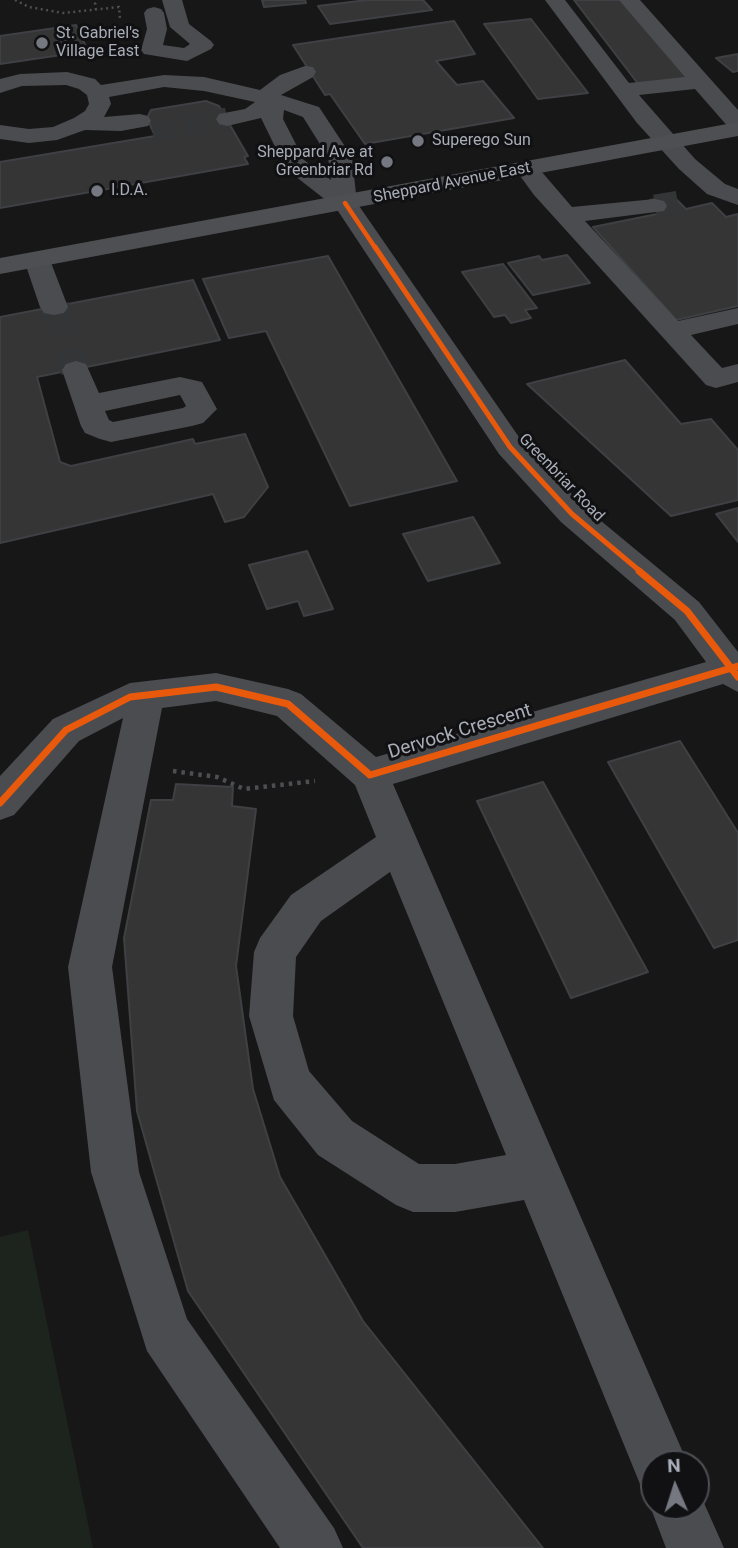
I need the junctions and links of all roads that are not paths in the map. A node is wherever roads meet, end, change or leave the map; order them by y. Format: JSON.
{"nodes":[{"id":1,"x":172,"y":0,"type":"edge"},
{"id":2,"x":555,"y":0,"type":"edge"},
{"id":3,"x":629,"y":0,"type":"edge"},
{"id":4,"x":154,"y":13,"type":"dead end"},
{"id":5,"x":187,"y":55,"type":"junction"},
{"id":6,"x":305,"y":72,"type":"dead end"},
{"id":7,"x":700,"y":82,"type":"junction"},
{"id":8,"x":204,"y":84,"type":"junction"},
{"id":9,"x":0,"y":86,"type":"edge"},
{"id":10,"x":623,"y":90,"type":"junction"},
{"id":11,"x":97,"y":92,"type":"junction"},
{"id":12,"x":268,"y":98,"type":"junction"},
{"id":13,"x":227,"y":119,"type":"tunnel mouth"},
{"id":14,"x":90,"y":123,"type":"junction"},
{"id":15,"x":147,"y":126,"type":"tunnel mouth"},
{"id":16,"x":738,"y":126,"type":"edge"},
{"id":17,"x":0,"y":132,"type":"edge"},
{"id":18,"x":667,"y":142,"type":"junction"},
{"id":19,"x":527,"y":169,"type":"junction"},
{"id":20,"x":727,"y":194,"type":"edge"},
{"id":21,"x":691,"y":198,"type":"tunnel mouth"},
{"id":22,"x":345,"y":203,"type":"junction"},
{"id":23,"x":655,"y":206,"type":"tunnel mouth"},
{"id":24,"x":566,"y":215,"type":"junction"},
{"id":25,"x":37,"y":260,"type":"junction"},
{"id":26,"x":0,"y":266,"type":"edge"},
{"id":27,"x":54,"y":307,"type":"tunnel mouth"},
{"id":28,"x":738,"y":316,"type":"edge"},
{"id":29,"x":671,"y":331,"type":"junction"},
{"id":30,"x":76,"y":369,"type":"tunnel mouth"},
{"id":31,"x":738,"y":373,"type":"edge"},
{"id":32,"x":88,"y":405,"type":"dead end"},
{"id":33,"x":736,"y":670,"type":"edge"},
{"id":34,"x":146,"y":695,"type":"junction"},
{"id":35,"x":370,"y":775,"type":"junction"},
{"id":36,"x":0,"y":803,"type":"edge"},
{"id":37,"x":399,"y":844,"type":"junction"},
{"id":38,"x":538,"y":1173,"type":"junction"},
{"id":39,"x":654,"y":1450,"type":"edge"},
{"id":40,"x":684,"y":1520,"type":"edge"},
{"id":41,"x":314,"y":1548,"type":"edge"},
{"id":42,"x":695,"y":1548,"type":"edge"}],
"edges":[{"from":1,"to":5,"type":"street"},
{"from":2,"to":10,"type":"street"},
{"from":3,"to":7,"type":"street"},
{"from":4,"to":5,"type":"street"},
{"from":5,"to":8,"type":"street"},
{"from":6,"to":12,"type":"street"},
{"from":7,"to":10,"type":"street"},
{"from":7,"to":16,"type":"street"},
{"from":8,"to":11,"type":"street"},
{"from":8,"to":12,"type":"street"},
{"from":9,"to":11,"type":"street"},
{"from":10,"to":18,"type":"street"},
{"from":11,"to":14,"type":"street"},
{"from":12,"to":13,"type":"street"},
{"from":12,"to":22,"type":"street"},
{"from":12,"to":22,"type":"street"},
{"from":14,"to":15,"type":"street"},
{"from":14,"to":17,"type":"street"},
{"from":16,"to":18,"type":"main road","name":"Sheppard Avenue East"},
{"from":18,"to":19,"type":"main road","name":"Sheppard Avenue East"},
{"from":18,"to":20,"type":"street"},
{"from":19,"to":22,"type":"main road","name":"Sheppard Avenue East"},
{"from":19,"to":24,"type":"street"},
{"from":20,"to":21,"type":"street"},
{"from":22,"to":25,"type":"main road","name":"Sheppard Avenue East"},
{"from":22,"to":33,"type":"street","name":"Greenbriar Road"},
{"from":23,"to":24,"type":"street"},
{"from":24,"to":29,"type":"street"},
{"from":25,"to":26,"type":"main road","name":"Sheppard Avenue East"},
{"from":25,"to":27,"type":"street"},
{"from":28,"to":29,"type":"street"},
{"from":29,"to":31,"type":"street"},
{"from":30,"to":32,"type":"street"},
{"from":33,"to":35,"type":"street","name":"Dervock Crescent"},
{"from":34,"to":35,"type":"street","name":"Dervock Crescent"},
{"from":34,"to":36,"type":"street","name":"Dervock Crescent"},
{"from":34,"to":41,"type":"street"},
{"from":35,"to":37,"type":"street"},
{"from":37,"to":38,"type":"street"},
{"from":37,"to":38,"type":"street"},
{"from":38,"to":39,"type":"street"},
{"from":40,"to":42,"type":"street"}]}
